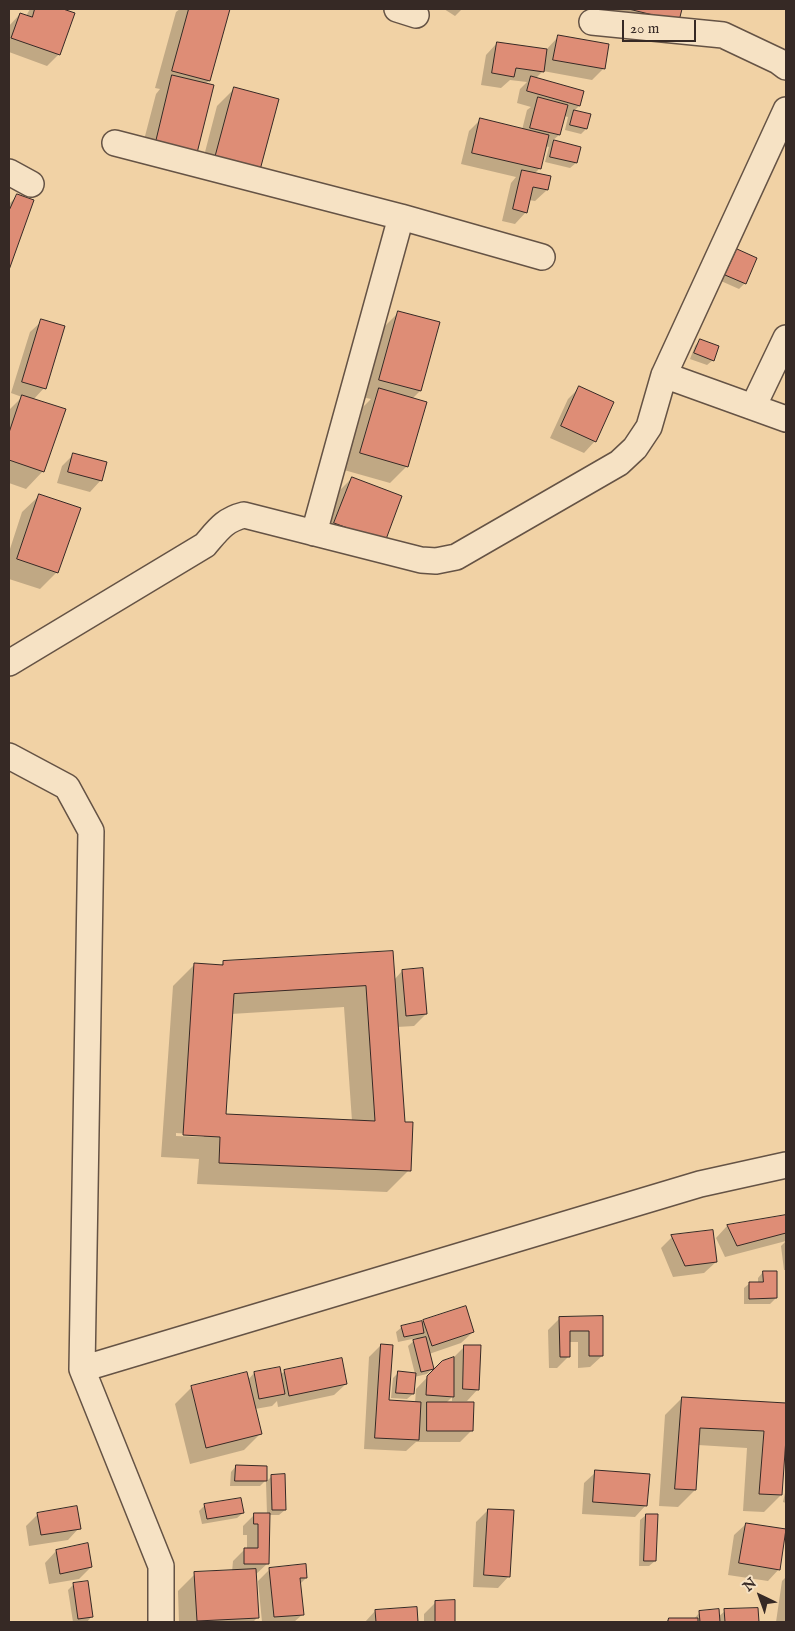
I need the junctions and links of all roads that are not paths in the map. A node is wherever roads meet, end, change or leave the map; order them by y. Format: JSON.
{"nodes":[{"id":1,"x":592,"y":22,"type":"dead end"},
{"id":2,"x":783,"y":58,"type":"edge"},
{"id":3,"x":786,"y":110,"type":"edge"},
{"id":4,"x":116,"y":143,"type":"dead end"},
{"id":5,"x":9,"y":172,"type":"edge"},
{"id":6,"x":31,"y":184,"type":"dead end"},
{"id":7,"x":401,"y":217,"type":"junction"},
{"id":8,"x":542,"y":257,"type":"dead end"},
{"id":9,"x":786,"y":338,"type":"edge"},
{"id":10,"x":664,"y":375,"type":"junction"},
{"id":11,"x":753,"y":407,"type":"junction"},
{"id":12,"x":786,"y":419,"type":"edge"},
{"id":13,"x":314,"y":533,"type":"junction"},
{"id":14,"x":9,"y":664,"type":"edge"},
{"id":15,"x":9,"y":756,"type":"edge"},
{"id":16,"x":786,"y":1165,"type":"edge"},
{"id":17,"x":82,"y":1370,"type":"junction"},
{"id":18,"x":161,"y":1622,"type":"edge"}],
"edges":[{"from":1,"to":2,"type":"street"},
{"from":3,"to":10,"type":"street"},
{"from":4,"to":7,"type":"street"},
{"from":5,"to":6,"type":"street"},
{"from":7,"to":8,"type":"street"},
{"from":7,"to":13,"type":"street"},
{"from":9,"to":11,"type":"street"},
{"from":10,"to":11,"type":"street"},
{"from":10,"to":13,"type":"street"},
{"from":11,"to":12,"type":"street"},
{"from":13,"to":14,"type":"street"},
{"from":15,"to":17,"type":"street"},
{"from":16,"to":17,"type":"street"},
{"from":17,"to":18,"type":"street"}]}
